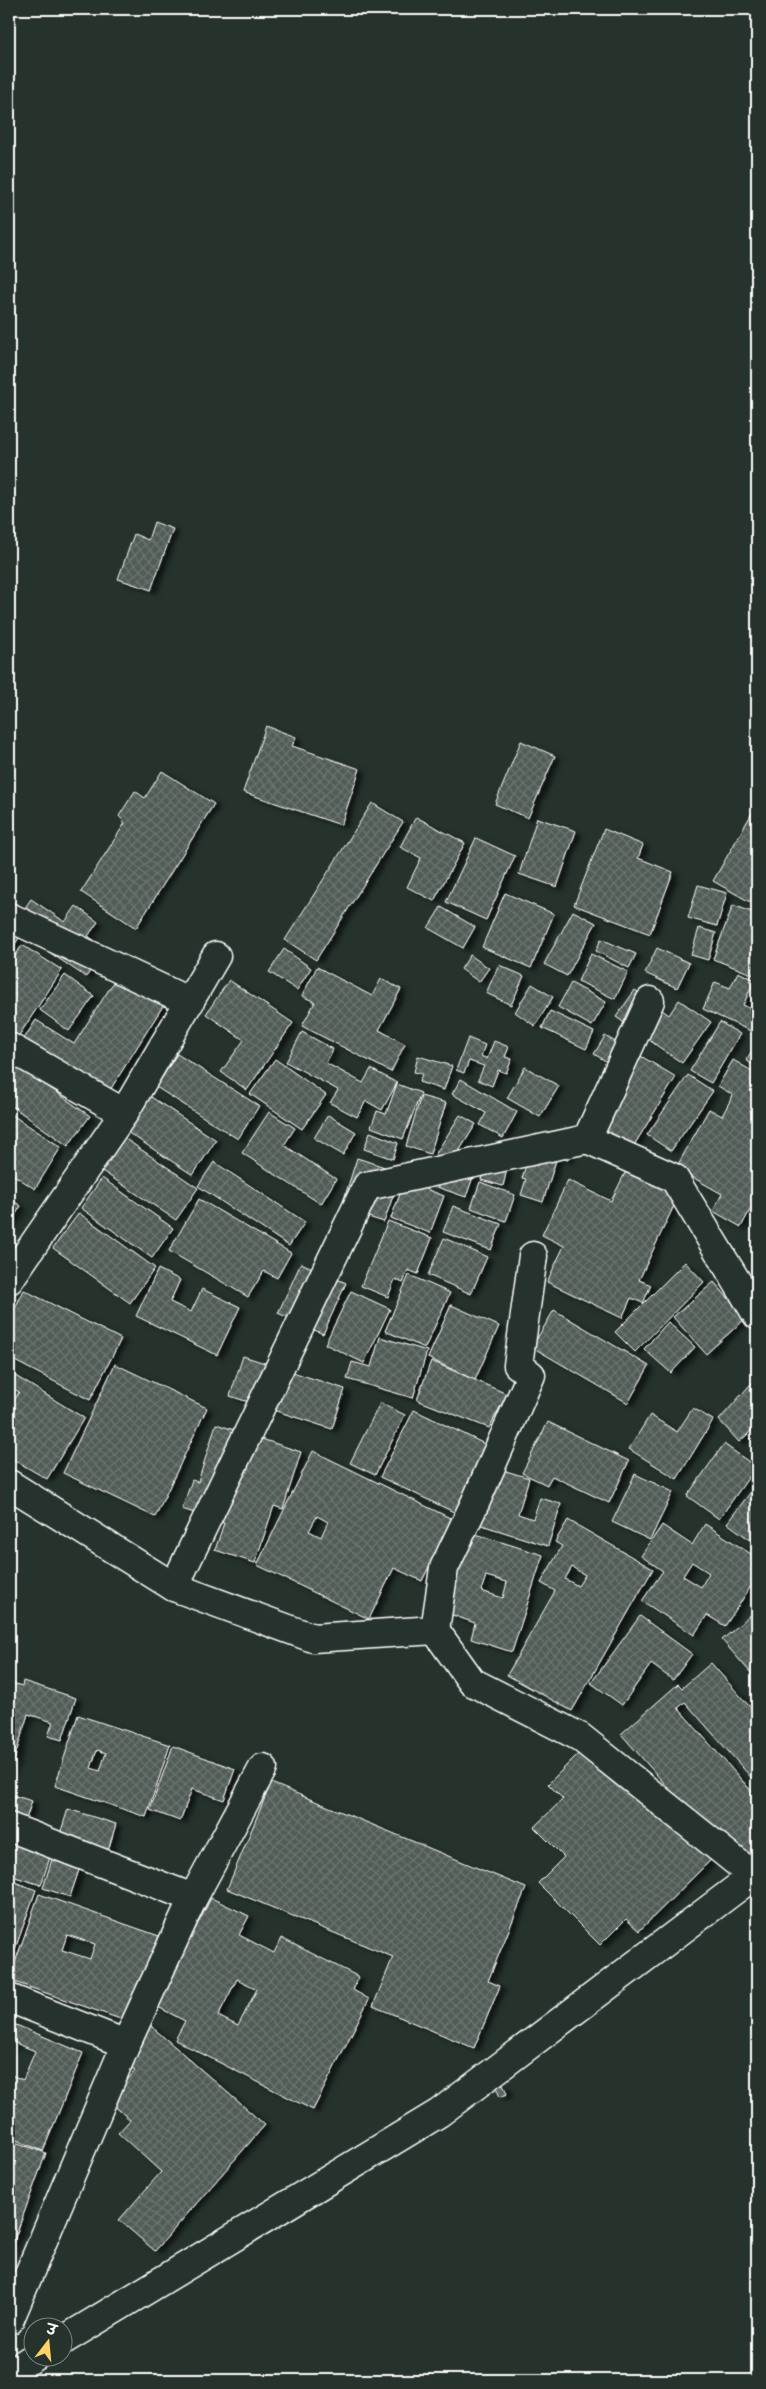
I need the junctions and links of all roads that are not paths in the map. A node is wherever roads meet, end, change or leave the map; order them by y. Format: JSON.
{"nodes":[{"id":1,"x":9,"y":917,"type":"edge"},
{"id":2,"x":216,"y":956,"type":"dead end"},
{"id":3,"x":650,"y":1001,"type":"dead end"},
{"id":4,"x":190,"y":1002,"type":"junction"},
{"id":5,"x":9,"y":1047,"type":"edge"},
{"id":6,"x":124,"y":1113,"type":"junction"},
{"id":7,"x":587,"y":1139,"type":"junction"},
{"id":8,"x":533,"y":1256,"type":"dead end"},
{"id":9,"x":9,"y":1280,"type":"edge"},
{"id":10,"x":757,"y":1314,"type":"edge"},
{"id":11,"x":9,"y":1484,"type":"edge"},
{"id":12,"x":174,"y":1587,"type":"junction"},
{"id":13,"x":435,"y":1630,"type":"junction"},
{"id":14,"x":264,"y":1768,"type":"dead end"},
{"id":15,"x":9,"y":1827,"type":"edge"},
{"id":16,"x":756,"y":1874,"type":"edge"},
{"id":17,"x":193,"y":1898,"type":"junction"},
{"id":18,"x":9,"y":1998,"type":"edge"},
{"id":19,"x":126,"y":2044,"type":"junction"},
{"id":20,"x":9,"y":2318,"type":"edge"},
{"id":21,"x":72,"y":2335,"type":"edge"},
{"id":22,"x":22,"y":2365,"type":"edge"},
{"id":23,"x":9,"y":2373,"type":"edge"}],
"edges":[{"from":1,"to":4,"type":"street"},
{"from":2,"to":4,"type":"street"},
{"from":3,"to":7,"type":"street"},
{"from":4,"to":6,"type":"street"},
{"from":5,"to":6,"type":"street"},
{"from":6,"to":9,"type":"street"},
{"from":7,"to":10,"type":"street"},
{"from":7,"to":12,"type":"street"},
{"from":8,"to":13,"type":"street"},
{"from":11,"to":12,"type":"street"},
{"from":12,"to":13,"type":"street"},
{"from":13,"to":16,"type":"street"},
{"from":14,"to":17,"type":"street"},
{"from":15,"to":17,"type":"street"},
{"from":16,"to":21,"type":"street"},
{"from":17,"to":19,"type":"street"},
{"from":18,"to":19,"type":"street"},
{"from":19,"to":20,"type":"street"},
{"from":22,"to":23,"type":"street"}]}
